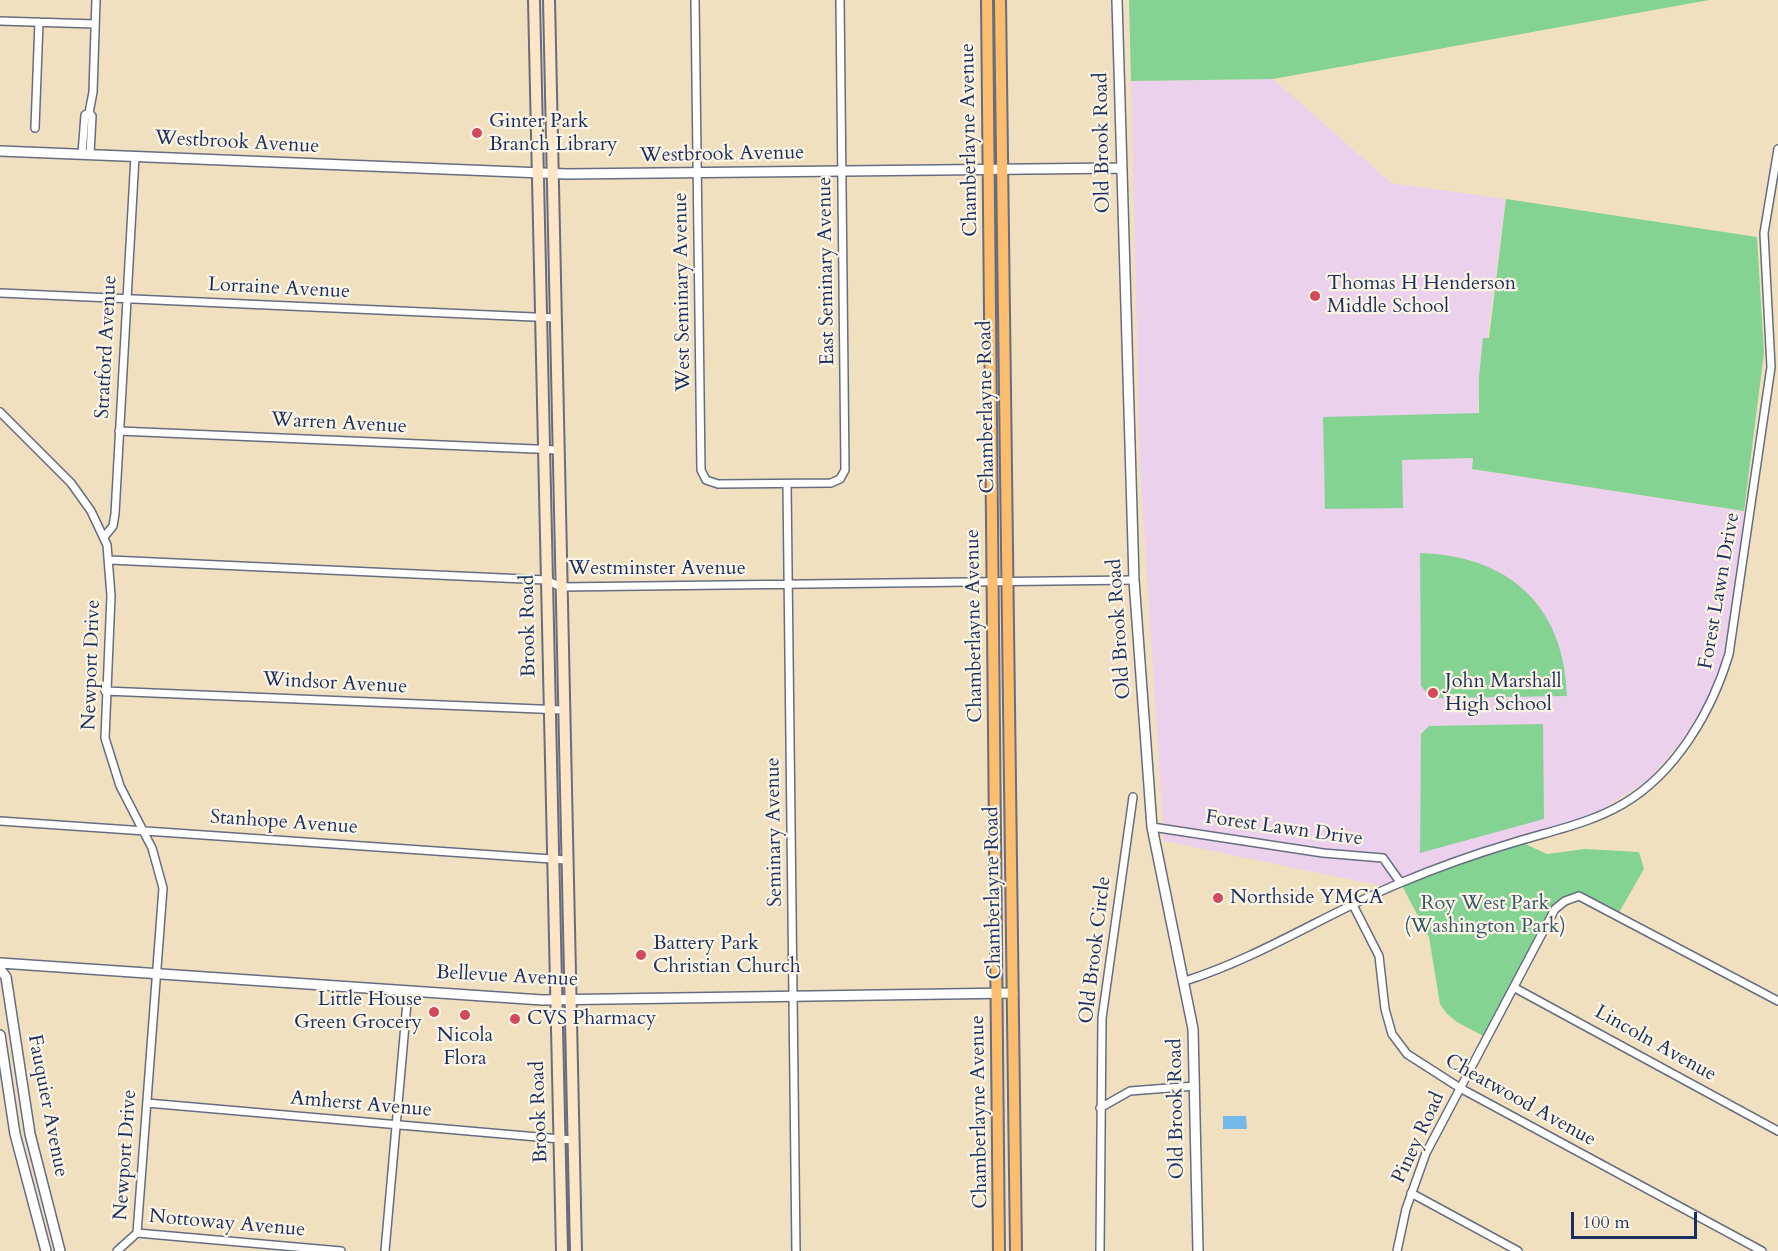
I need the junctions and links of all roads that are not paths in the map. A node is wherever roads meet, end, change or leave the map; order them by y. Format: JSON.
{"nodes":[{"id":1,"x":96,"y":0,"type":"edge"},
{"id":2,"x":534,"y":0,"type":"edge"},
{"id":3,"x":549,"y":0,"type":"edge"},
{"id":4,"x":695,"y":0,"type":"edge"},
{"id":5,"x":840,"y":0,"type":"edge"},
{"id":6,"x":987,"y":0,"type":"edge"},
{"id":7,"x":1000,"y":0,"type":"edge"},
{"id":8,"x":1117,"y":0,"type":"edge"},
{"id":9,"x":0,"y":21,"type":"edge"},
{"id":10,"x":39,"y":22,"type":"junction"},
{"id":11,"x":95,"y":24,"type":"junction"},
{"id":12,"x":35,"y":128,"type":"dead end"},
{"id":13,"x":1778,"y":149,"type":"edge"},
{"id":14,"x":0,"y":151,"type":"edge"},
{"id":15,"x":86,"y":154,"type":"junction"},
{"id":16,"x":135,"y":156,"type":"junction"},
{"id":17,"x":1121,"y":168,"type":"junction"},
{"id":18,"x":989,"y":169,"type":"junction"},
{"id":19,"x":1002,"y":169,"type":"junction"},
{"id":20,"x":843,"y":171,"type":"junction"},
{"id":21,"x":537,"y":174,"type":"junction"},
{"id":22,"x":553,"y":174,"type":"junction"},
{"id":23,"x":698,"y":174,"type":"junction"},
{"id":24,"x":0,"y":293,"type":"edge"},
{"id":25,"x":126,"y":299,"type":"junction"},
{"id":26,"x":541,"y":317,"type":"junction"},
{"id":27,"x":556,"y":318,"type":"junction"},
{"id":28,"x":0,"y":412,"type":"edge"},
{"id":29,"x":119,"y":431,"type":"junction"},
{"id":30,"x":543,"y":450,"type":"junction"},
{"id":31,"x":558,"y":450,"type":"junction"},
{"id":32,"x":787,"y":484,"type":"junction"},
{"id":33,"x":104,"y":537,"type":"junction"},
{"id":34,"x":110,"y":560,"type":"junction"},
{"id":35,"x":546,"y":580,"type":"junction"},
{"id":36,"x":1134,"y":580,"type":"junction"},
{"id":37,"x":993,"y":583,"type":"junction"},
{"id":38,"x":1008,"y":583,"type":"junction"},
{"id":39,"x":788,"y":585,"type":"junction"},
{"id":40,"x":561,"y":587,"type":"junction"},
{"id":41,"x":105,"y":691,"type":"junction"},
{"id":42,"x":549,"y":710,"type":"junction"},
{"id":43,"x":563,"y":710,"type":"junction"},
{"id":44,"x":1133,"y":797,"type":"dead end"},
{"id":45,"x":0,"y":821,"type":"edge"},
{"id":46,"x":1152,"y":828,"type":"junction"},
{"id":47,"x":144,"y":830,"type":"junction"},
{"id":48,"x":552,"y":859,"type":"junction"},
{"id":49,"x":566,"y":860,"type":"junction"},
{"id":50,"x":1400,"y":882,"type":"junction"},
{"id":51,"x":1353,"y":905,"type":"junction"},
{"id":52,"x":0,"y":963,"type":"edge"},
{"id":53,"x":0,"y":969,"type":"edge"},
{"id":54,"x":157,"y":974,"type":"junction"},
{"id":55,"x":1185,"y":981,"type":"junction"},
{"id":56,"x":1515,"y":988,"type":"junction"},
{"id":57,"x":408,"y":991,"type":"junction"},
{"id":58,"x":996,"y":993,"type":"junction"},
{"id":59,"x":1013,"y":993,"type":"junction"},
{"id":60,"x":793,"y":996,"type":"junction"},
{"id":61,"x":555,"y":1000,"type":"junction"},
{"id":62,"x":569,"y":1000,"type":"junction"},
{"id":63,"x":1778,"y":1001,"type":"edge"},
{"id":64,"x":0,"y":1035,"type":"edge"},
{"id":65,"x":1195,"y":1086,"type":"junction"},
{"id":66,"x":1460,"y":1088,"type":"junction"},
{"id":67,"x":147,"y":1103,"type":"junction"},
{"id":68,"x":1100,"y":1108,"type":"junction"},
{"id":69,"x":396,"y":1125,"type":"junction"},
{"id":70,"x":1778,"y":1131,"type":"edge"},
{"id":71,"x":559,"y":1139,"type":"junction"},
{"id":72,"x":572,"y":1140,"type":"junction"},
{"id":73,"x":1411,"y":1193,"type":"junction"},
{"id":74,"x":137,"y":1233,"type":"junction"},
{"id":75,"x":46,"y":1251,"type":"edge"},
{"id":76,"x":60,"y":1251,"type":"edge"},
{"id":77,"x":117,"y":1251,"type":"edge"},
{"id":78,"x":341,"y":1251,"type":"edge"},
{"id":79,"x":385,"y":1251,"type":"edge"},
{"id":80,"x":562,"y":1251,"type":"edge"},
{"id":81,"x":576,"y":1251,"type":"edge"},
{"id":82,"x":796,"y":1251,"type":"edge"},
{"id":83,"x":999,"y":1251,"type":"edge"},
{"id":84,"x":1017,"y":1251,"type":"edge"},
{"id":85,"x":1100,"y":1251,"type":"edge"},
{"id":86,"x":1198,"y":1251,"type":"edge"},
{"id":87,"x":1396,"y":1251,"type":"edge"},
{"id":88,"x":1518,"y":1251,"type":"edge"},
{"id":89,"x":1762,"y":1251,"type":"edge"}],
"edges":[{"from":1,"to":11,"type":"street"},
{"from":2,"to":21,"type":"main road","name":"Brook Road"},
{"from":3,"to":22,"type":"main road","name":"Brook Road"},
{"from":4,"to":23,"type":"street","name":"West Seminary Avenue"},
{"from":5,"to":20,"type":"street","name":"East Seminary Avenue"},
{"from":6,"to":18,"type":"main road","name":"Chamberlayne Avenue"},
{"from":7,"to":19,"type":"main road","name":"Chamberlayne Road"},
{"from":8,"to":17,"type":"street","name":"Old Brook Road"},
{"from":9,"to":10,"type":"street"},
{"from":10,"to":11,"type":"street"},
{"from":10,"to":12,"type":"street"},
{"from":11,"to":15,"type":"street"},
{"from":13,"to":50,"type":"street","name":"Forest Lawn Drive"},
{"from":14,"to":15,"type":"street","name":"Westbrook Avenue"},
{"from":15,"to":16,"type":"street","name":"Westbrook Avenue"},
{"from":16,"to":21,"type":"street","name":"Westbrook Avenue"},
{"from":16,"to":25,"type":"street","name":"Stratford Avenue"},
{"from":17,"to":19,"type":"street","name":"Westbrook Avenue"},
{"from":17,"to":36,"type":"street","name":"Old Brook Road"},
{"from":18,"to":19,"type":"street","name":"Westbrook Avenue"},
{"from":18,"to":20,"type":"street","name":"Westbrook Avenue"},
{"from":18,"to":37,"type":"main road","name":"Chamberlayne Avenue"},
{"from":19,"to":38,"type":"main road","name":"Chamberlayne Road"},
{"from":20,"to":23,"type":"street","name":"Westbrook Avenue"},
{"from":20,"to":32,"type":"street","name":"East Seminary Avenue"},
{"from":21,"to":22,"type":"street","name":"Westbrook Avenue"},
{"from":21,"to":26,"type":"main road","name":"Brook Road"},
{"from":22,"to":23,"type":"street","name":"Westbrook Avenue"},
{"from":22,"to":27,"type":"main road","name":"Brook Road"},
{"from":23,"to":32,"type":"street","name":"West Seminary Avenue"},
{"from":24,"to":25,"type":"street","name":"Lorraine Avenue"},
{"from":25,"to":26,"type":"street","name":"Lorraine Avenue"},
{"from":25,"to":29,"type":"street","name":"Stratford Avenue"},
{"from":26,"to":27,"type":"street","name":"Lorraine Avenue"},
{"from":26,"to":30,"type":"main road","name":"Brook Road"},
{"from":27,"to":31,"type":"main road","name":"Brook Road"},
{"from":28,"to":33,"type":"street","name":"Newport Drive"},
{"from":29,"to":30,"type":"street","name":"Warren Avenue"},
{"from":29,"to":33,"type":"street","name":"Stratford Avenue"},
{"from":30,"to":31,"type":"street","name":"Warren Avenue"},
{"from":30,"to":35,"type":"main road","name":"Brook Road"},
{"from":31,"to":40,"type":"main road","name":"Brook Road"},
{"from":32,"to":39,"type":"street","name":"Seminary Avenue"},
{"from":33,"to":34,"type":"street","name":"Newport Drive"},
{"from":34,"to":35,"type":"street","name":"Westminster Avenue"},
{"from":34,"to":41,"type":"street","name":"Newport Drive"},
{"from":35,"to":40,"type":"street","name":"Westminster Avenue"},
{"from":35,"to":42,"type":"main road","name":"Brook Road"},
{"from":36,"to":38,"type":"street","name":"Westminster Avenue"},
{"from":36,"to":46,"type":"street","name":"Old Brook Road"},
{"from":37,"to":38,"type":"street","name":"Westminster Avenue"},
{"from":37,"to":39,"type":"street","name":"Westminster Avenue"},
{"from":37,"to":58,"type":"main road","name":"Chamberlayne Avenue"},
{"from":38,"to":59,"type":"main road","name":"Chamberlayne Road"},
{"from":39,"to":40,"type":"street","name":"Westminster Avenue"},
{"from":39,"to":60,"type":"street","name":"Seminary Avenue"},
{"from":40,"to":43,"type":"main road","name":"Brook Road"},
{"from":41,"to":42,"type":"street","name":"Windsor Avenue"},
{"from":41,"to":47,"type":"street","name":"Newport Drive"},
{"from":42,"to":43,"type":"street","name":"Windsor Avenue"},
{"from":42,"to":48,"type":"main road","name":"Brook Road"},
{"from":43,"to":49,"type":"main road","name":"Brook Road"},
{"from":44,"to":68,"type":"street","name":"Old Brook Circle"},
{"from":45,"to":47,"type":"street","name":"Stanhope Avenue"},
{"from":46,"to":50,"type":"street","name":"Forest Lawn Drive"},
{"from":46,"to":55,"type":"street","name":"Old Brook Road"},
{"from":47,"to":48,"type":"street","name":"Stanhope Avenue"},
{"from":47,"to":54,"type":"street","name":"Newport Drive"},
{"from":48,"to":49,"type":"street","name":"Stanhope Avenue"},
{"from":48,"to":61,"type":"main road","name":"Brook Road"},
{"from":49,"to":62,"type":"main road","name":"Brook Road"},
{"from":50,"to":51,"type":"street","name":"Forest Lawn Drive"},
{"from":51,"to":55,"type":"street","name":"Forest Lawn Drive"},
{"from":51,"to":66,"type":"street","name":"Cheatwood Avenue"},
{"from":52,"to":54,"type":"street","name":"Bellevue Avenue"},
{"from":53,"to":76,"type":"street","name":"Fauquier Avenue"},
{"from":54,"to":57,"type":"street","name":"Bellevue Avenue"},
{"from":54,"to":67,"type":"street","name":"Newport Drive"},
{"from":55,"to":65,"type":"street","name":"Old Brook Road"},
{"from":56,"to":63,"type":"street","name":"Piney Road"},
{"from":56,"to":66,"type":"street","name":"Piney Road"},
{"from":56,"to":70,"type":"street","name":"Lincoln Avenue"},
{"from":57,"to":61,"type":"street","name":"Bellevue Avenue"},
{"from":57,"to":69,"type":"street"},
{"from":58,"to":59,"type":"street","name":"Bellevue Avenue"},
{"from":58,"to":60,"type":"street","name":"Bellevue Avenue"},
{"from":58,"to":83,"type":"main road","name":"Chamberlayne Avenue"},
{"from":59,"to":84,"type":"main road","name":"Chamberlayne Avenue"},
{"from":60,"to":62,"type":"street","name":"Bellevue Avenue"},
{"from":60,"to":82,"type":"street","name":"Seminary Avenue"},
{"from":61,"to":62,"type":"street","name":"Bellevue Avenue"},
{"from":61,"to":71,"type":"main road","name":"Brook Road"},
{"from":62,"to":72,"type":"main road","name":"Brook Road"},
{"from":64,"to":75,"type":"street","name":"Fauquier Avenue"},
{"from":65,"to":68,"type":"street"},
{"from":65,"to":86,"type":"street","name":"Old Brook Road"},
{"from":66,"to":73,"type":"street","name":"Piney Road"},
{"from":66,"to":89,"type":"street","name":"Cheatwood Avenue"},
{"from":67,"to":69,"type":"street","name":"Amherst Avenue"},
{"from":67,"to":74,"type":"street","name":"Newport Drive"},
{"from":68,"to":85,"type":"street","name":"Old Brook Circle"},
{"from":69,"to":71,"type":"street","name":"Amherst Avenue"},
{"from":69,"to":79,"type":"street"},
{"from":71,"to":72,"type":"street","name":"Amherst Avenue"},
{"from":71,"to":80,"type":"main road","name":"Brook Road"},
{"from":72,"to":81,"type":"main road","name":"Brook Road"},
{"from":73,"to":87,"type":"street","name":"Piney Road"},
{"from":73,"to":88,"type":"street"},
{"from":74,"to":77,"type":"street","name":"Nottoway Avenue"},
{"from":74,"to":78,"type":"street","name":"Nottoway Avenue"}]}
